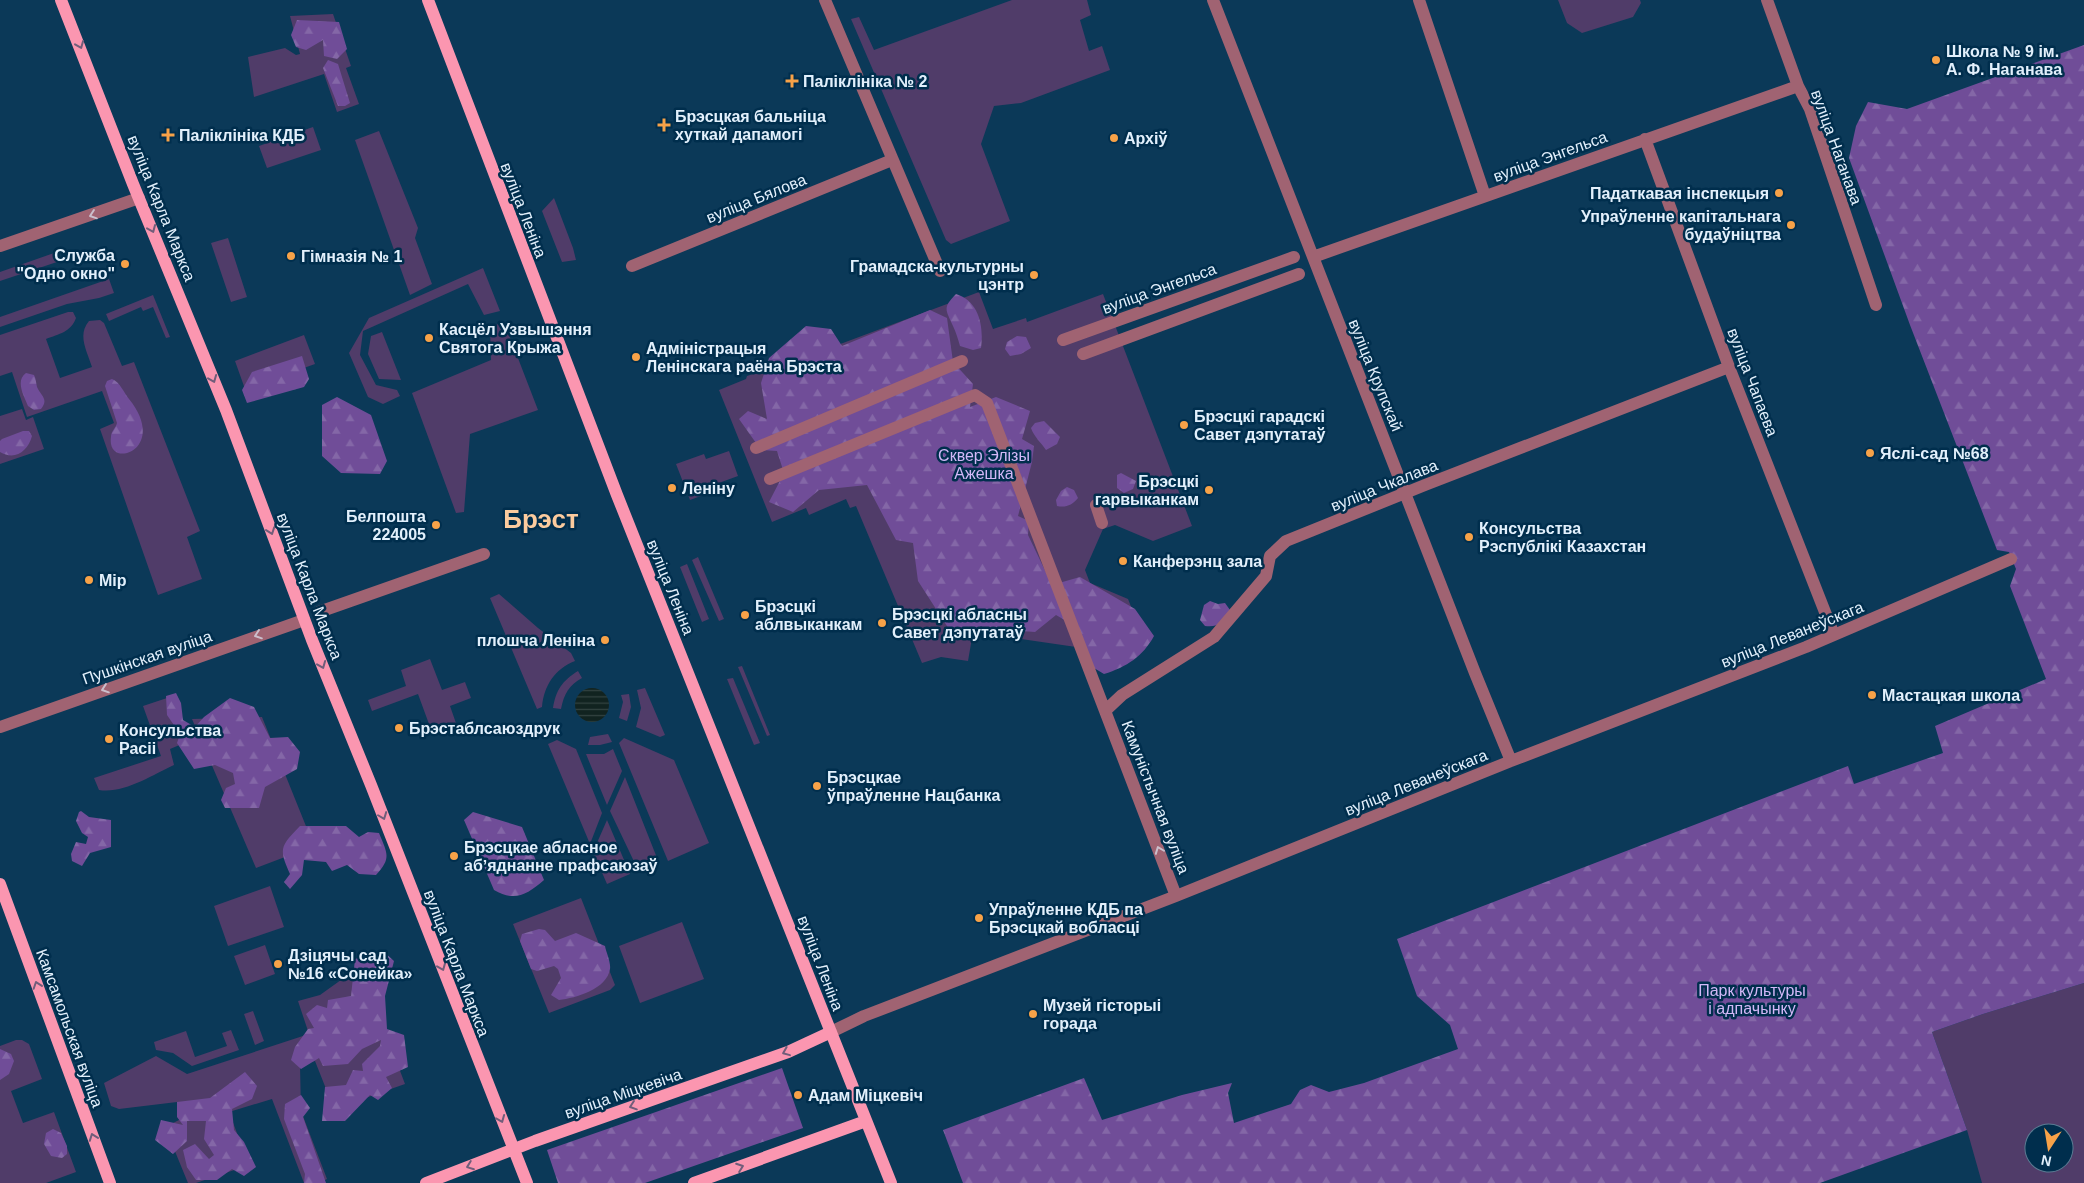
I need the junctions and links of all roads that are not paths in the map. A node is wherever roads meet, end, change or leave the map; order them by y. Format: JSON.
{"nodes":[{"id":1,"x":61,"y":0,"type":"edge"},
{"id":2,"x":428,"y":0,"type":"edge"},
{"id":3,"x":825,"y":0,"type":"edge"},
{"id":4,"x":1213,"y":0,"type":"edge"},
{"id":5,"x":1419,"y":0,"type":"edge"},
{"id":6,"x":1767,"y":0,"type":"edge"},
{"id":7,"x":1798,"y":86,"type":"junction"},
{"id":8,"x":1645,"y":139,"type":"junction"},
{"id":9,"x":892,"y":160,"type":"junction"},
{"id":10,"x":1485,"y":196,"type":"junction"},
{"id":11,"x":139,"y":198,"type":"junction"},
{"id":12,"x":0,"y":246,"type":"edge"},
{"id":13,"x":1294,"y":256,"type":"dead end"},
{"id":14,"x":1313,"y":257,"type":"junction"},
{"id":15,"x":632,"y":266,"type":"dead end"},
{"id":16,"x":940,"y":271,"type":"dead end"},
{"id":17,"x":1299,"y":274,"type":"dead end"},
{"id":18,"x":1876,"y":305,"type":"dead end"},
{"id":19,"x":1063,"y":340,"type":"dead end"},
{"id":20,"x":1082,"y":354,"type":"dead end"},
{"id":21,"x":962,"y":361,"type":"dead end"},
{"id":22,"x":1729,"y":367,"type":"junction"},
{"id":23,"x":756,"y":448,"type":"dead end"},
{"id":24,"x":770,"y":479,"type":"dead end"},
{"id":25,"x":1406,"y":493,"type":"junction"},
{"id":26,"x":1096,"y":505,"type":"dead end"},
{"id":27,"x":1102,"y":523,"type":"dead end"},
{"id":28,"x":484,"y":554,"type":"dead end"},
{"id":29,"x":2012,"y":559,"type":"dead end"},
{"id":30,"x":319,"y":612,"type":"dead end"},
{"id":31,"x":304,"y":620,"type":"junction"},
{"id":32,"x":1834,"y":636,"type":"junction"},
{"id":33,"x":1106,"y":710,"type":"junction"},
{"id":34,"x":0,"y":727,"type":"edge"},
{"id":35,"x":1511,"y":761,"type":"junction"},
{"id":36,"x":0,"y":884,"type":"edge"},
{"id":37,"x":1176,"y":896,"type":"junction"},
{"id":38,"x":830,"y":1032,"type":"junction"},
{"id":39,"x":866,"y":1121,"type":"junction"},
{"id":40,"x":514,"y":1149,"type":"junction"},
{"id":41,"x":110,"y":1183,"type":"edge"},
{"id":42,"x":426,"y":1183,"type":"edge"},
{"id":43,"x":527,"y":1183,"type":"edge"},
{"id":44,"x":694,"y":1183,"type":"edge"},
{"id":45,"x":891,"y":1183,"type":"edge"}],
"edges":[{"from":1,"to":11,"type":"main road","name":"вуліца Карла Маркса","one_way":true},
{"from":2,"to":38,"type":"main road","name":"вуліца Леніна"},
{"from":3,"to":9,"type":"street"},
{"from":4,"to":14,"type":"street","name":"вуліца Крупскай"},
{"from":5,"to":10,"type":"street"},
{"from":6,"to":7,"type":"street","name":"вуліца Наганава"},
{"from":7,"to":8,"type":"street","name":"вуліца Энгельса"},
{"from":7,"to":18,"type":"street","name":"вуліца Наганава"},
{"from":8,"to":10,"type":"street","name":"вуліца Энгельса"},
{"from":8,"to":22,"type":"street","name":"вуліца Чапаева"},
{"from":9,"to":15,"type":"street","name":"вуліца Бялова"},
{"from":9,"to":16,"type":"street"},
{"from":10,"to":14,"type":"street","name":"вуліца Энгельса"},
{"from":11,"to":12,"type":"street","one_way":true},
{"from":11,"to":31,"type":"main road","name":"вуліца Карла Маркса","one_way":true},
{"from":13,"to":19,"type":"street","name":"вуліца Энгельса"},
{"from":14,"to":25,"type":"street","name":"вуліца Крупскай"},
{"from":17,"to":20,"type":"street"},
{"from":21,"to":23,"type":"street"},
{"from":22,"to":25,"type":"street","name":"вуліца Чкалава"},
{"from":22,"to":32,"type":"street","name":"вуліца Чапаева"},
{"from":24,"to":33,"type":"street","name":"Камуністычная вуліца"},
{"from":25,"to":33,"type":"street","name":"вуліца Чкалава"},
{"from":25,"to":35,"type":"street","name":"вуліца Крупскай"},
{"from":26,"to":27,"type":"street"},
{"from":28,"to":30,"type":"street"},
{"from":29,"to":32,"type":"street","name":"вуліца Леванеўскага"},
{"from":31,"to":34,"type":"street","name":"Пушкінская вуліца","one_way":true},
{"from":31,"to":40,"type":"main road","name":"вуліца Карла Маркса","one_way":true},
{"from":32,"to":35,"type":"street","name":"вуліца Леванеўскага"},
{"from":37,"to":33,"type":"street","name":"Камуністычная вуліца","one_way":true},
{"from":35,"to":37,"type":"street","name":"вуліца Леванеўскага"},
{"from":41,"to":36,"type":"main road","name":"Камсамольская вуліца","one_way":true},
{"from":37,"to":38,"type":"street","name":"вуліца Леванеўскага"},
{"from":38,"to":39,"type":"main road","name":"вуліца Леніна"},
{"from":38,"to":40,"type":"main road","name":"вуліца Міцкевіча","one_way":true},
{"from":44,"to":39,"type":"main road","one_way":true},
{"from":39,"to":45,"type":"main road","name":"вуліца Леніна"},
{"from":40,"to":42,"type":"main road","name":"вуліца Міцкевіча","one_way":true},
{"from":40,"to":43,"type":"main road","name":"вуліца Карла Маркса"}]}
